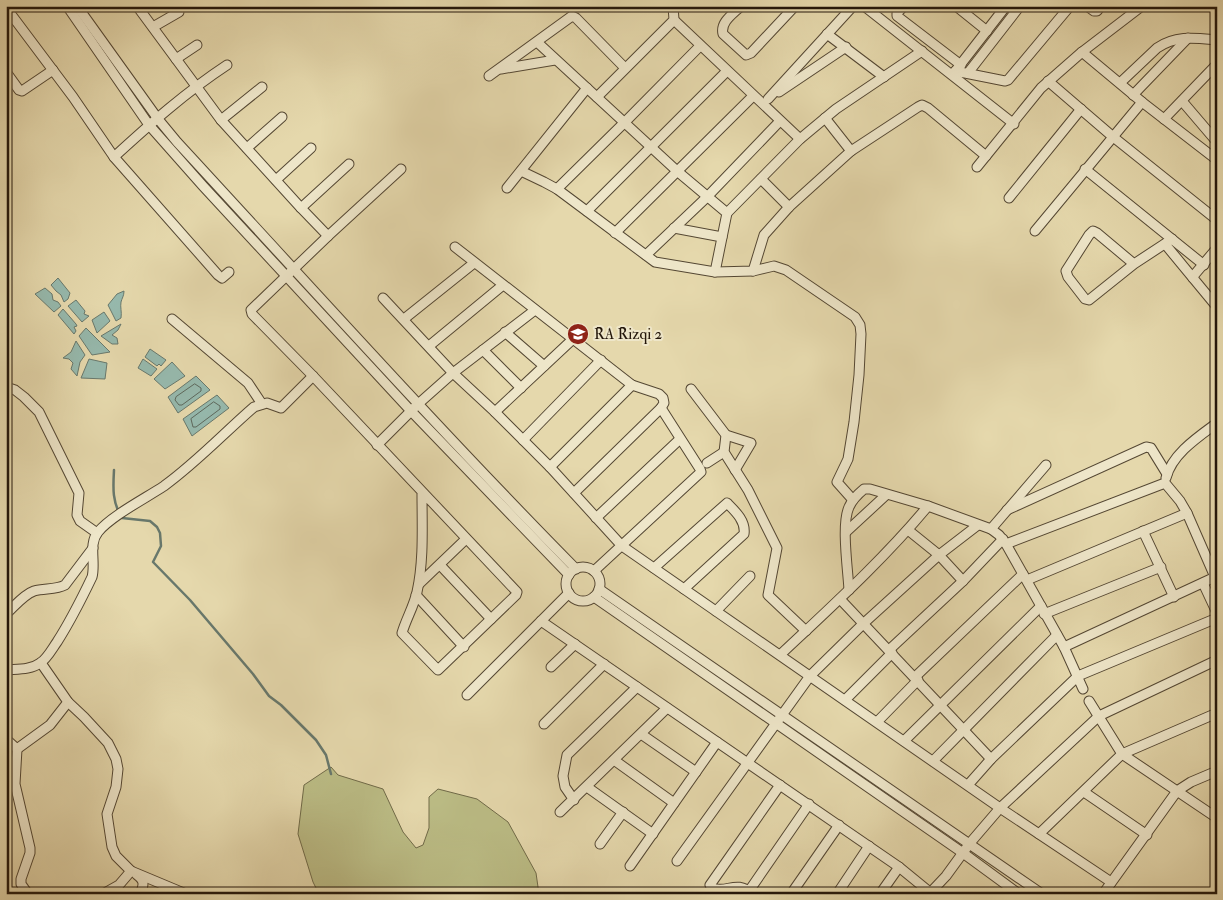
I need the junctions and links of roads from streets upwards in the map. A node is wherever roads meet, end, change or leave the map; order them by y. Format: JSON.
{"nodes":[{"id":1,"x":67,"y":6,"type":"edge"},
{"id":2,"x":77,"y":6,"type":"edge"},
{"id":3,"x":138,"y":6,"type":"edge"},
{"id":4,"x":673,"y":6,"type":"edge"},
{"id":5,"x":741,"y":6,"type":"edge"},
{"id":6,"x":794,"y":6,"type":"edge"},
{"id":7,"x":853,"y":6,"type":"edge"},
{"id":8,"x":864,"y":6,"type":"edge"},
{"id":9,"x":904,"y":6,"type":"edge"},
{"id":10,"x":956,"y":6,"type":"edge"},
{"id":11,"x":1006,"y":6,"type":"edge"},
{"id":12,"x":1020,"y":6,"type":"edge"},
{"id":13,"x":1070,"y":6,"type":"edge"},
{"id":14,"x":1087,"y":6,"type":"edge"},
{"id":15,"x":1101,"y":6,"type":"edge"},
{"id":16,"x":1142,"y":6,"type":"edge"},
{"id":17,"x":6,"y":12,"type":"edge"},
{"id":18,"x":178,"y":12,"type":"dead end"},
{"id":19,"x":674,"y":20,"type":"junction"},
{"id":20,"x":153,"y":28,"type":"junction"},
{"id":21,"x":987,"y":31,"type":"junction"},
{"id":22,"x":828,"y":34,"type":"junction"},
{"id":23,"x":1188,"y":37,"type":"junction"},
{"id":24,"x":1217,"y":40,"type":"edge"},
{"id":25,"x":537,"y":42,"type":"junction"},
{"id":26,"x":197,"y":45,"type":"dead end"},
{"id":27,"x":700,"y":46,"type":"junction"},
{"id":28,"x":846,"y":47,"type":"junction"},
{"id":29,"x":922,"y":51,"type":"junction"},
{"id":30,"x":1082,"y":52,"type":"junction"},
{"id":31,"x":176,"y":59,"type":"junction"},
{"id":32,"x":555,"y":60,"type":"junction"},
{"id":33,"x":1217,"y":64,"type":"edge"},
{"id":34,"x":227,"y":65,"type":"dead end"},
{"id":35,"x":625,"y":68,"type":"junction"},
{"id":36,"x":498,"y":69,"type":"junction"},
{"id":37,"x":53,"y":70,"type":"junction"},
{"id":38,"x":727,"y":71,"type":"junction"},
{"id":39,"x":956,"y":71,"type":"junction"},
{"id":40,"x":6,"y":72,"type":"edge"},
{"id":41,"x":968,"y":73,"type":"junction"},
{"id":42,"x":489,"y":76,"type":"dead end"},
{"id":43,"x":884,"y":76,"type":"junction"},
{"id":44,"x":1048,"y":82,"type":"junction"},
{"id":45,"x":1120,"y":83,"type":"junction"},
{"id":46,"x":197,"y":85,"type":"junction"},
{"id":47,"x":262,"y":88,"type":"dead end"},
{"id":48,"x":587,"y":88,"type":"junction"},
{"id":49,"x":1133,"y":95,"type":"junction"},
{"id":50,"x":753,"y":96,"type":"junction"},
{"id":51,"x":597,"y":97,"type":"junction"},
{"id":52,"x":1182,"y":101,"type":"junction"},
{"id":53,"x":766,"y":102,"type":"junction"},
{"id":54,"x":1142,"y":102,"type":"junction"},
{"id":55,"x":1081,"y":109,"type":"junction"},
{"id":56,"x":282,"y":117,"type":"dead end"},
{"id":57,"x":825,"y":118,"type":"junction"},
{"id":58,"x":158,"y":119,"type":"junction"},
{"id":59,"x":1164,"y":119,"type":"junction"},
{"id":60,"x":221,"y":120,"type":"junction"},
{"id":61,"x":780,"y":120,"type":"junction"},
{"id":62,"x":626,"y":122,"type":"junction"},
{"id":63,"x":149,"y":124,"type":"junction"},
{"id":64,"x":1014,"y":124,"type":"junction"},
{"id":65,"x":1112,"y":136,"type":"junction"},
{"id":66,"x":800,"y":139,"type":"junction"},
{"id":67,"x":1217,"y":142,"type":"edge"},
{"id":68,"x":247,"y":148,"type":"junction"},
{"id":69,"x":312,"y":148,"type":"dead end"},
{"id":70,"x":652,"y":148,"type":"junction"},
{"id":71,"x":851,"y":151,"type":"junction"},
{"id":72,"x":986,"y":156,"type":"junction"},
{"id":73,"x":114,"y":157,"type":"junction"},
{"id":74,"x":1217,"y":160,"type":"edge"},
{"id":75,"x":349,"y":164,"type":"dead end"},
{"id":76,"x":977,"y":168,"type":"dead end"},
{"id":77,"x":401,"y":169,"type":"dead end"},
{"id":78,"x":1085,"y":169,"type":"junction"},
{"id":79,"x":521,"y":171,"type":"junction"},
{"id":80,"x":677,"y":171,"type":"junction"},
{"id":81,"x":762,"y":179,"type":"junction"},
{"id":82,"x":276,"y":180,"type":"junction"},
{"id":83,"x":507,"y":188,"type":"dead end"},
{"id":84,"x":557,"y":189,"type":"junction"},
{"id":85,"x":707,"y":197,"type":"junction"},
{"id":86,"x":1009,"y":198,"type":"dead end"},
{"id":87,"x":789,"y":207,"type":"junction"},
{"id":88,"x":301,"y":208,"type":"junction"},
{"id":89,"x":588,"y":212,"type":"junction"},
{"id":90,"x":727,"y":213,"type":"junction"},
{"id":91,"x":1217,"y":220,"type":"edge"},
{"id":92,"x":674,"y":228,"type":"junction"},
{"id":93,"x":1035,"y":231,"type":"dead end"},
{"id":94,"x":615,"y":233,"type":"junction"},
{"id":95,"x":328,"y":236,"type":"junction"},
{"id":96,"x":722,"y":237,"type":"junction"},
{"id":97,"x":1169,"y":242,"type":"junction"},
{"id":98,"x":455,"y":248,"type":"dead end"},
{"id":99,"x":1217,"y":248,"type":"edge"},
{"id":100,"x":646,"y":255,"type":"junction"},
{"id":101,"x":474,"y":263,"type":"junction"},
{"id":102,"x":1134,"y":264,"type":"junction"},
{"id":103,"x":1204,"y":265,"type":"junction"},
{"id":104,"x":753,"y":271,"type":"junction"},
{"id":105,"x":229,"y":272,"type":"dead end"},
{"id":106,"x":715,"y":272,"type":"junction"},
{"id":107,"x":290,"y":273,"type":"junction"},
{"id":108,"x":1194,"y":278,"type":"junction"},
{"id":109,"x":503,"y":285,"type":"junction"},
{"id":110,"x":383,"y":298,"type":"dead end"},
{"id":111,"x":1217,"y":307,"type":"edge"},
{"id":112,"x":535,"y":310,"type":"junction"},
{"id":113,"x":172,"y":319,"type":"dead end"},
{"id":114,"x":404,"y":319,"type":"junction"},
{"id":115,"x":505,"y":332,"type":"junction"},
{"id":116,"x":573,"y":339,"type":"junction"},
{"id":117,"x":429,"y":346,"type":"junction"},
{"id":118,"x":483,"y":350,"type":"junction"},
{"id":119,"x":601,"y":360,"type":"junction"},
{"id":120,"x":544,"y":366,"type":"junction"},
{"id":121,"x":453,"y":373,"type":"junction"},
{"id":122,"x":313,"y":376,"type":"junction"},
{"id":123,"x":632,"y":385,"type":"junction"},
{"id":124,"x":6,"y":387,"type":"edge"},
{"id":125,"x":521,"y":388,"type":"junction"},
{"id":126,"x":692,"y":389,"type":"dead end"},
{"id":127,"x":262,"y":404,"type":"junction"},
{"id":128,"x":414,"y":408,"type":"junction"},
{"id":129,"x":661,"y":408,"type":"junction"},
{"id":130,"x":495,"y":412,"type":"junction"},
{"id":131,"x":1217,"y":424,"type":"edge"},
{"id":132,"x":726,"y":435,"type":"junction"},
{"id":133,"x":680,"y":439,"type":"junction"},
{"id":134,"x":523,"y":440,"type":"junction"},
{"id":135,"x":377,"y":445,"type":"junction"},
{"id":136,"x":724,"y":452,"type":"junction"},
{"id":137,"x":707,"y":463,"type":"dead end"},
{"id":138,"x":1046,"y":465,"type":"dead end"},
{"id":139,"x":550,"y":467,"type":"junction"},
{"id":140,"x":735,"y":470,"type":"junction"},
{"id":141,"x":1166,"y":478,"type":"junction"},
{"id":142,"x":574,"y":493,"type":"junction"},
{"id":143,"x":422,"y":494,"type":"junction"},
{"id":144,"x":886,"y":495,"type":"junction"},
{"id":145,"x":853,"y":500,"type":"junction"},
{"id":146,"x":928,"y":506,"type":"junction"},
{"id":147,"x":1007,"y":510,"type":"junction"},
{"id":148,"x":1186,"y":513,"type":"junction"},
{"id":149,"x":596,"y":518,"type":"junction"},
{"id":150,"x":978,"y":525,"type":"junction"},
{"id":151,"x":908,"y":530,"type":"junction"},
{"id":152,"x":990,"y":530,"type":"junction"},
{"id":153,"x":1143,"y":530,"type":"junction"},
{"id":154,"x":846,"y":532,"type":"junction"},
{"id":155,"x":97,"y":533,"type":"junction"},
{"id":156,"x":466,"y":540,"type":"junction"},
{"id":157,"x":1005,"y":542,"type":"junction"},
{"id":158,"x":622,"y":546,"type":"junction"},
{"id":159,"x":93,"y":548,"type":"junction"},
{"id":160,"x":938,"y":555,"type":"junction"},
{"id":161,"x":440,"y":565,"type":"junction"},
{"id":162,"x":1161,"y":567,"type":"junction"},
{"id":163,"x":654,"y":568,"type":"junction"},
{"id":164,"x":594,"y":571,"type":"junction"},
{"id":165,"x":573,"y":572,"type":"junction"},
{"id":166,"x":750,"y":576,"type":"dead end"},
{"id":167,"x":1025,"y":577,"type":"junction"},
{"id":168,"x":962,"y":581,"type":"junction"},
{"id":169,"x":1203,"y":583,"type":"junction"},
{"id":170,"x":418,"y":584,"type":"junction"},
{"id":171,"x":684,"y":589,"type":"junction"},
{"id":172,"x":849,"y":590,"type":"junction"},
{"id":173,"x":569,"y":593,"type":"junction"},
{"id":174,"x":597,"y":593,"type":"junction"},
{"id":175,"x":416,"y":595,"type":"junction"},
{"id":176,"x":1174,"y":596,"type":"junction"},
{"id":177,"x":840,"y":599,"type":"junction"},
{"id":178,"x":1043,"y":610,"type":"junction"},
{"id":179,"x":716,"y":611,"type":"junction"},
{"id":180,"x":1217,"y":613,"type":"edge"},
{"id":181,"x":6,"y":614,"type":"edge"},
{"id":182,"x":1217,"y":618,"type":"edge"},
{"id":183,"x":490,"y":619,"type":"junction"},
{"id":184,"x":541,"y":621,"type":"junction"},
{"id":185,"x":864,"y":623,"type":"junction"},
{"id":186,"x":806,"y":631,"type":"junction"},
{"id":187,"x":1057,"y":634,"type":"junction"},
{"id":188,"x":576,"y":644,"type":"junction"},
{"id":189,"x":464,"y":647,"type":"junction"},
{"id":190,"x":1064,"y":647,"type":"junction"},
{"id":191,"x":891,"y":652,"type":"junction"},
{"id":192,"x":780,"y":655,"type":"junction"},
{"id":193,"x":1217,"y":660,"type":"edge"},
{"id":194,"x":41,"y":663,"type":"junction"},
{"id":195,"x":604,"y":664,"type":"junction"},
{"id":196,"x":550,"y":667,"type":"dead end"},
{"id":197,"x":6,"y":670,"type":"edge"},
{"id":198,"x":810,"y":676,"type":"junction"},
{"id":199,"x":1078,"y":676,"type":"junction"},
{"id":200,"x":916,"y":678,"type":"junction"},
{"id":201,"x":637,"y":687,"type":"junction"},
{"id":202,"x":1083,"y":689,"type":"dead end"},
{"id":203,"x":467,"y":695,"type":"dead end"},
{"id":204,"x":845,"y":700,"type":"junction"},
{"id":205,"x":1090,"y":701,"type":"dead end"},
{"id":206,"x":68,"y":702,"type":"junction"},
{"id":207,"x":941,"y":705,"type":"junction"},
{"id":208,"x":668,"y":708,"type":"junction"},
{"id":209,"x":1217,"y":713,"type":"edge"},
{"id":210,"x":781,"y":715,"type":"junction"},
{"id":211,"x":1099,"y":716,"type":"junction"},
{"id":212,"x":877,"y":722,"type":"junction"},
{"id":213,"x":776,"y":723,"type":"junction"},
{"id":214,"x":544,"y":724,"type":"dead end"},
{"id":215,"x":964,"y":730,"type":"junction"},
{"id":216,"x":641,"y":734,"type":"junction"},
{"id":217,"x":6,"y":739,"type":"edge"},
{"id":218,"x":904,"y":741,"type":"junction"},
{"id":219,"x":717,"y":742,"type":"junction"},
{"id":220,"x":17,"y":749,"type":"junction"},
{"id":221,"x":1122,"y":754,"type":"junction"},
{"id":222,"x":991,"y":759,"type":"junction"},
{"id":223,"x":614,"y":760,"type":"junction"},
{"id":224,"x":933,"y":761,"type":"junction"},
{"id":225,"x":747,"y":763,"type":"junction"},
{"id":226,"x":1217,"y":771,"type":"edge"},
{"id":227,"x":696,"y":772,"type":"junction"},
{"id":228,"x":11,"y":784,"type":"edge"},
{"id":229,"x":780,"y":784,"type":"junction"},
{"id":230,"x":968,"y":785,"type":"junction"},
{"id":231,"x":587,"y":787,"type":"junction"},
{"id":232,"x":1177,"y":791,"type":"junction"},
{"id":233,"x":1084,"y":792,"type":"junction"},
{"id":234,"x":574,"y":800,"type":"junction"},
{"id":235,"x":674,"y":803,"type":"junction"},
{"id":236,"x":809,"y":804,"type":"junction"},
{"id":237,"x":1000,"y":808,"type":"junction"},
{"id":238,"x":560,"y":812,"type":"dead end"},
{"id":239,"x":623,"y":812,"type":"junction"},
{"id":240,"x":1217,"y":818,"type":"edge"},
{"id":241,"x":839,"y":826,"type":"junction"},
{"id":242,"x":653,"y":834,"type":"junction"},
{"id":243,"x":1039,"y":834,"type":"junction"},
{"id":244,"x":1147,"y":835,"type":"junction"},
{"id":245,"x":970,"y":843,"type":"junction"},
{"id":246,"x":600,"y":844,"type":"dead end"},
{"id":247,"x":869,"y":846,"type":"junction"},
{"id":248,"x":963,"y":853,"type":"junction"},
{"id":249,"x":677,"y":861,"type":"dead end"},
{"id":250,"x":630,"y":866,"type":"dead end"},
{"id":251,"x":899,"y":867,"type":"junction"},
{"id":252,"x":131,"y":871,"type":"junction"},
{"id":253,"x":1111,"y":882,"type":"junction"},
{"id":254,"x":751,"y":892,"type":"edge"},
{"id":255,"x":930,"y":893,"type":"edge"},
{"id":256,"x":28,"y":894,"type":"edge"},
{"id":257,"x":103,"y":894,"type":"edge"},
{"id":258,"x":140,"y":894,"type":"edge"},
{"id":259,"x":186,"y":894,"type":"edge"},
{"id":260,"x":791,"y":894,"type":"edge"},
{"id":261,"x":837,"y":894,"type":"edge"},
{"id":262,"x":880,"y":894,"type":"edge"},
{"id":263,"x":1019,"y":894,"type":"edge"},
{"id":264,"x":1042,"y":894,"type":"edge"},
{"id":265,"x":1103,"y":894,"type":"edge"}],
"edges":[{"from":1,"to":63,"type":"street"},
{"from":2,"to":58,"type":"street"},
{"from":3,"to":20,"type":"street"},
{"from":4,"to":19,"type":"street"},
{"from":5,"to":6,"type":"street"},
{"from":7,"to":22,"type":"street"},
{"from":8,"to":29,"type":"street"},
{"from":9,"to":39,"type":"street"},
{"from":10,"to":21,"type":"street"},
{"from":11,"to":21,"type":"street"},
{"from":12,"to":41,"type":"street"},
{"from":13,"to":41,"type":"street"},
{"from":14,"to":15,"type":"street"},
{"from":16,"to":30,"type":"street"},
{"from":17,"to":37,"type":"street"},
{"from":18,"to":20,"type":"street"},
{"from":19,"to":27,"type":"street"},
{"from":19,"to":35,"type":"street"},
{"from":20,"to":31,"type":"street"},
{"from":21,"to":39,"type":"street"},
{"from":22,"to":28,"type":"street"},
{"from":22,"to":53,"type":"street"},
{"from":23,"to":24,"type":"street"},
{"from":23,"to":45,"type":"street"},
{"from":23,"to":49,"type":"street"},
{"from":25,"to":32,"type":"street"},
{"from":25,"to":35,"type":"street"},
{"from":25,"to":36,"type":"street"},
{"from":26,"to":31,"type":"street"},
{"from":27,"to":38,"type":"street"},
{"from":27,"to":62,"type":"street"},
{"from":28,"to":43,"type":"street"},
{"from":28,"to":53,"type":"street"},
{"from":29,"to":39,"type":"street"},
{"from":29,"to":43,"type":"street"},
{"from":30,"to":44,"type":"street"},
{"from":30,"to":45,"type":"street"},
{"from":31,"to":46,"type":"street"},
{"from":32,"to":36,"type":"street"},
{"from":32,"to":48,"type":"street"},
{"from":33,"to":52,"type":"street"},
{"from":34,"to":46,"type":"street"},
{"from":35,"to":51,"type":"street"},
{"from":36,"to":42,"type":"street"},
{"from":37,"to":40,"type":"street"},
{"from":37,"to":73,"type":"street"},
{"from":38,"to":50,"type":"street"},
{"from":38,"to":70,"type":"street"},
{"from":39,"to":41,"type":"street"},
{"from":39,"to":64,"type":"street"},
{"from":43,"to":57,"type":"street"},
{"from":44,"to":55,"type":"street"},
{"from":44,"to":64,"type":"street"},
{"from":45,"to":49,"type":"street"},
{"from":46,"to":58,"type":"street"},
{"from":46,"to":60,"type":"street"},
{"from":47,"to":60,"type":"street"},
{"from":48,"to":51,"type":"street"},
{"from":48,"to":79,"type":"street"},
{"from":49,"to":54,"type":"street"},
{"from":50,"to":53,"type":"street"},
{"from":50,"to":80,"type":"street"},
{"from":51,"to":62,"type":"street"},
{"from":52,"to":59,"type":"street"},
{"from":52,"to":67,"type":"street"},
{"from":53,"to":61,"type":"street"},
{"from":54,"to":59,"type":"street"},
{"from":54,"to":65,"type":"street"},
{"from":55,"to":65,"type":"street"},
{"from":55,"to":86,"type":"street"},
{"from":56,"to":68,"type":"street"},
{"from":57,"to":66,"type":"street"},
{"from":57,"to":71,"type":"street"},
{"from":58,"to":63,"type":"street"},
{"from":58,"to":107,"type":"street"},
{"from":59,"to":74,"type":"street"},
{"from":60,"to":68,"type":"street"},
{"from":61,"to":66,"type":"street"},
{"from":61,"to":85,"type":"street"},
{"from":62,"to":70,"type":"street"},
{"from":62,"to":84,"type":"street"},
{"from":63,"to":73,"type":"street"},
{"from":63,"to":107,"type":"street"},
{"from":64,"to":72,"type":"street"},
{"from":65,"to":78,"type":"street"},
{"from":65,"to":91,"type":"street"},
{"from":66,"to":81,"type":"street"},
{"from":68,"to":82,"type":"street"},
{"from":69,"to":82,"type":"street"},
{"from":70,"to":80,"type":"street"},
{"from":70,"to":89,"type":"street"},
{"from":71,"to":72,"type":"street"},
{"from":71,"to":87,"type":"street"},
{"from":72,"to":76,"type":"street"},
{"from":73,"to":105,"type":"street"},
{"from":75,"to":88,"type":"street"},
{"from":77,"to":95,"type":"street"},
{"from":78,"to":93,"type":"street"},
{"from":78,"to":97,"type":"street"},
{"from":79,"to":83,"type":"street"},
{"from":79,"to":84,"type":"street"},
{"from":80,"to":85,"type":"street"},
{"from":80,"to":94,"type":"street"},
{"from":81,"to":87,"type":"street"},
{"from":81,"to":90,"type":"street"},
{"from":82,"to":88,"type":"street"},
{"from":84,"to":89,"type":"street"},
{"from":85,"to":90,"type":"street"},
{"from":85,"to":92,"type":"street"},
{"from":87,"to":104,"type":"street"},
{"from":88,"to":95,"type":"street"},
{"from":89,"to":94,"type":"street"},
{"from":90,"to":96,"type":"street"},
{"from":92,"to":96,"type":"street"},
{"from":92,"to":100,"type":"street"},
{"from":94,"to":100,"type":"street"},
{"from":95,"to":107,"type":"street"},
{"from":96,"to":106,"type":"street"},
{"from":97,"to":102,"type":"street"},
{"from":97,"to":103,"type":"street"},
{"from":97,"to":108,"type":"street"},
{"from":98,"to":101,"type":"street"},
{"from":99,"to":103,"type":"street"},
{"from":100,"to":106,"type":"street"},
{"from":101,"to":109,"type":"street"},
{"from":101,"to":114,"type":"street"},
{"from":102,"to":102,"type":"street"},
{"from":103,"to":108,"type":"street"},
{"from":104,"to":106,"type":"street"},
{"from":104,"to":145,"type":"street"},
{"from":107,"to":122,"type":"street"},
{"from":107,"to":128,"type":"street"},
{"from":108,"to":111,"type":"street"},
{"from":109,"to":112,"type":"street"},
{"from":109,"to":117,"type":"street"},
{"from":110,"to":114,"type":"street"},
{"from":112,"to":115,"type":"street"},
{"from":112,"to":116,"type":"street"},
{"from":113,"to":127,"type":"street"},
{"from":114,"to":117,"type":"street"},
{"from":115,"to":118,"type":"street"},
{"from":115,"to":120,"type":"street"},
{"from":116,"to":119,"type":"street"},
{"from":116,"to":120,"type":"street"},
{"from":117,"to":121,"type":"street"},
{"from":118,"to":121,"type":"street"},
{"from":118,"to":125,"type":"street"},
{"from":119,"to":123,"type":"street"},
{"from":119,"to":134,"type":"street"},
{"from":120,"to":125,"type":"street"},
{"from":121,"to":128,"type":"street"},
{"from":121,"to":130,"type":"street"},
{"from":122,"to":127,"type":"street"},
{"from":122,"to":135,"type":"street"},
{"from":123,"to":129,"type":"street"},
{"from":123,"to":139,"type":"street"},
{"from":124,"to":155,"type":"street"},
{"from":125,"to":130,"type":"street"},
{"from":126,"to":132,"type":"street"},
{"from":127,"to":155,"type":"street"},
{"from":128,"to":135,"type":"street"},
{"from":128,"to":165,"type":"street"},
{"from":129,"to":133,"type":"street"},
{"from":129,"to":142,"type":"street"},
{"from":130,"to":134,"type":"street"},
{"from":131,"to":141,"type":"street"},
{"from":132,"to":136,"type":"street"},
{"from":132,"to":140,"type":"street"},
{"from":133,"to":149,"type":"street"},
{"from":133,"to":158,"type":"street"},
{"from":134,"to":139,"type":"street"},
{"from":135,"to":143,"type":"street"},
{"from":136,"to":137,"type":"street"},
{"from":136,"to":140,"type":"street"},
{"from":138,"to":147,"type":"street"},
{"from":139,"to":142,"type":"street"},
{"from":140,"to":186,"type":"street"},
{"from":141,"to":147,"type":"street"},
{"from":141,"to":148,"type":"street"},
{"from":141,"to":157,"type":"street"},
{"from":142,"to":149,"type":"street"},
{"from":143,"to":156,"type":"street"},
{"from":143,"to":170,"type":"street"},
{"from":144,"to":145,"type":"street"},
{"from":144,"to":146,"type":"street"},
{"from":144,"to":154,"type":"street"},
{"from":145,"to":154,"type":"street"},
{"from":146,"to":150,"type":"street"},
{"from":146,"to":151,"type":"street"},
{"from":147,"to":152,"type":"street"},
{"from":148,"to":153,"type":"street"},
{"from":148,"to":169,"type":"street"},
{"from":149,"to":158,"type":"street"},
{"from":150,"to":152,"type":"street"},
{"from":150,"to":160,"type":"street"},
{"from":151,"to":160,"type":"street"},
{"from":151,"to":172,"type":"street"},
{"from":152,"to":157,"type":"street"},
{"from":153,"to":162,"type":"street"},
{"from":153,"to":167,"type":"street"},
{"from":154,"to":172,"type":"street"},
{"from":155,"to":159,"type":"street"},
{"from":156,"to":161,"type":"street"},
{"from":156,"to":183,"type":"street"},
{"from":157,"to":167,"type":"street"},
{"from":157,"to":168,"type":"street"},
{"from":158,"to":163,"type":"street"},
{"from":158,"to":164,"type":"street"},
{"from":159,"to":181,"type":"street"},
{"from":159,"to":194,"type":"street"},
{"from":160,"to":168,"type":"street"},
{"from":160,"to":185,"type":"street"},
{"from":161,"to":170,"type":"street"},
{"from":161,"to":183,"type":"street"},
{"from":162,"to":176,"type":"street"},
{"from":162,"to":178,"type":"street"},
{"from":163,"to":171,"type":"street"},
{"from":163,"to":171,"type":"street"},
{"from":164,"to":165,"type":"street"},
{"from":164,"to":174,"type":"street"},
{"from":165,"to":173,"type":"street"},
{"from":166,"to":179,"type":"street"},
{"from":167,"to":178,"type":"street"},
{"from":167,"to":200,"type":"street"},
{"from":168,"to":191,"type":"street"},
{"from":169,"to":176,"type":"street"},
{"from":169,"to":180,"type":"street"},
{"from":170,"to":175,"type":"street"},
{"from":171,"to":179,"type":"street"},
{"from":172,"to":177,"type":"street"},
{"from":173,"to":174,"type":"street"},
{"from":173,"to":184,"type":"street"},
{"from":174,"to":210,"type":"street"},
{"from":174,"to":213,"type":"street"},
{"from":175,"to":189,"type":"street"},
{"from":175,"to":189,"type":"street"},
{"from":176,"to":190,"type":"street"},
{"from":177,"to":185,"type":"street"},
{"from":177,"to":186,"type":"street"},
{"from":178,"to":187,"type":"street"},
{"from":178,"to":207,"type":"street"},
{"from":179,"to":192,"type":"street"},
{"from":182,"to":199,"type":"street"},
{"from":183,"to":189,"type":"street"},
{"from":184,"to":188,"type":"street"},
{"from":184,"to":203,"type":"street"},
{"from":185,"to":191,"type":"street"},
{"from":185,"to":198,"type":"street"},
{"from":186,"to":192,"type":"street"},
{"from":187,"to":190,"type":"street"},
{"from":187,"to":215,"type":"street"},
{"from":188,"to":195,"type":"street"},
{"from":188,"to":196,"type":"street"},
{"from":190,"to":199,"type":"street"},
{"from":191,"to":200,"type":"street"},
{"from":191,"to":204,"type":"street"},
{"from":192,"to":198,"type":"street"},
{"from":193,"to":211,"type":"street"},
{"from":194,"to":197,"type":"street"},
{"from":194,"to":206,"type":"street"},
{"from":195,"to":201,"type":"street"},
{"from":195,"to":214,"type":"street"},
{"from":198,"to":204,"type":"street"},
{"from":198,"to":210,"type":"street"},
{"from":199,"to":202,"type":"street"},
{"from":199,"to":222,"type":"street"},
{"from":200,"to":207,"type":"street"},
{"from":200,"to":212,"type":"street"},
{"from":201,"to":208,"type":"street"},
{"from":201,"to":234,"type":"street"},
{"from":204,"to":212,"type":"street"},
{"from":205,"to":211,"type":"street"},
{"from":206,"to":220,"type":"street"},
{"from":206,"to":252,"type":"street"},
{"from":207,"to":215,"type":"street"},
{"from":207,"to":218,"type":"street"},
{"from":208,"to":216,"type":"street"},
{"from":208,"to":219,"type":"street"},
{"from":209,"to":221,"type":"street"},
{"from":210,"to":213,"type":"street"},
{"from":210,"to":245,"type":"street"},
{"from":211,"to":221,"type":"street"},
{"from":211,"to":237,"type":"street"},
{"from":212,"to":218,"type":"street"},
{"from":213,"to":225,"type":"street"},
{"from":213,"to":248,"type":"street"},
{"from":215,"to":222,"type":"street"},
{"from":215,"to":224,"type":"street"},
{"from":216,"to":223,"type":"street"},
{"from":216,"to":227,"type":"street"},
{"from":217,"to":220,"type":"street"},
{"from":218,"to":224,"type":"street"},
{"from":219,"to":225,"type":"street"},
{"from":219,"to":227,"type":"street"},
{"from":220,"to":228,"type":"street"},
{"from":221,"to":232,"type":"street"},
{"from":221,"to":233,"type":"street"},
{"from":222,"to":230,"type":"street"},
{"from":223,"to":231,"type":"street"},
{"from":223,"to":235,"type":"street"},
{"from":224,"to":230,"type":"street"},
{"from":225,"to":229,"type":"street"},
{"from":225,"to":249,"type":"street"},
{"from":226,"to":232,"type":"street"},
{"from":227,"to":235,"type":"street"},
{"from":228,"to":256,"type":"street"},
{"from":229,"to":236,"type":"street"},
{"from":229,"to":254,"type":"street"},
{"from":230,"to":237,"type":"street"},
{"from":231,"to":234,"type":"street"},
{"from":231,"to":239,"type":"street"},
{"from":232,"to":240,"type":"street"},
{"from":232,"to":244,"type":"street"},
{"from":233,"to":243,"type":"street"},
{"from":233,"to":244,"type":"street"},
{"from":234,"to":238,"type":"street"},
{"from":235,"to":242,"type":"street"},
{"from":236,"to":241,"type":"street"},
{"from":236,"to":254,"type":"street"},
{"from":237,"to":243,"type":"street"},
{"from":237,"to":245,"type":"street"},
{"from":239,"to":242,"type":"street"},
{"from":239,"to":246,"type":"street"},
{"from":241,"to":247,"type":"street"},
{"from":241,"to":260,"type":"street"},
{"from":242,"to":250,"type":"street"},
{"from":243,"to":253,"type":"street"},
{"from":244,"to":253,"type":"street"},
{"from":245,"to":248,"type":"street"},
{"from":245,"to":264,"type":"street"},
{"from":247,"to":251,"type":"street"},
{"from":247,"to":261,"type":"street"},
{"from":248,"to":255,"type":"street"},
{"from":248,"to":263,"type":"street"},
{"from":251,"to":255,"type":"street"},
{"from":251,"to":262,"type":"street"},
{"from":252,"to":257,"type":"street"},
{"from":252,"to":258,"type":"street"},
{"from":252,"to":259,"type":"street"},
{"from":253,"to":265,"type":"street"}]}
